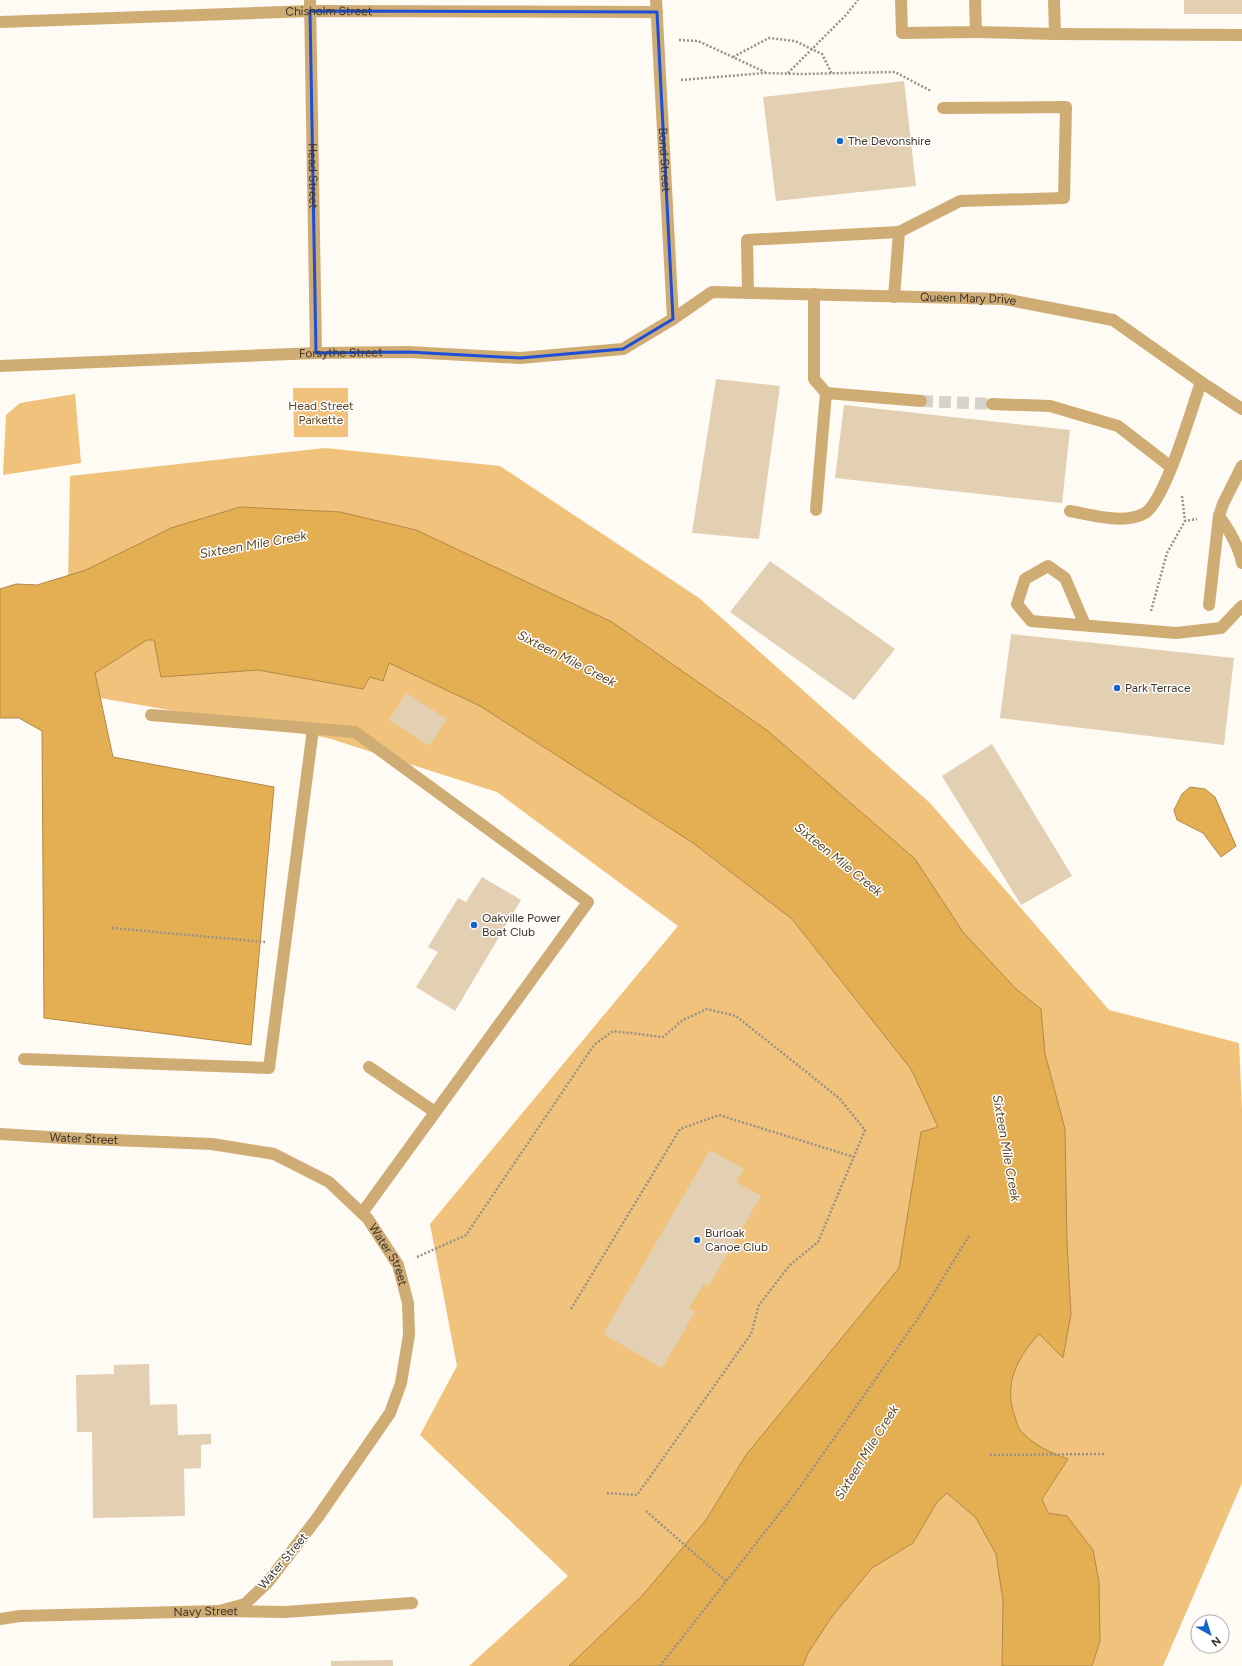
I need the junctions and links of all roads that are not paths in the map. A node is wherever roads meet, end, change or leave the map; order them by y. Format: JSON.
{"nodes":[{"id":1,"x":901,"y":0,"type":"edge"},
{"id":2,"x":975,"y":0,"type":"edge"},
{"id":3,"x":1054,"y":0,"type":"edge"},
{"id":4,"x":310,"y":5,"type":"edge"},
{"id":5,"x":657,"y":6,"type":"edge"},
{"id":6,"x":0,"y":22,"type":"edge"},
{"id":7,"x":976,"y":32,"type":"junction"},
{"id":8,"x":1055,"y":34,"type":"junction"},
{"id":9,"x":1242,"y":34,"type":"edge"},
{"id":10,"x":944,"y":108,"type":"dead end"},
{"id":11,"x":899,"y":232,"type":"junction"},
{"id":12,"x":748,"y":293,"type":"junction"},
{"id":13,"x":814,"y":294,"type":"junction"},
{"id":14,"x":894,"y":297,"type":"junction"},
{"id":15,"x":673,"y":319,"type":"junction"},
{"id":16,"x":316,"y":353,"type":"junction"},
{"id":17,"x":0,"y":366,"type":"edge"},
{"id":18,"x":1201,"y":382,"type":"junction"},
{"id":19,"x":826,"y":393,"type":"junction"},
{"id":20,"x":921,"y":401,"type":"tunnel mouth"},
{"id":21,"x":992,"y":404,"type":"tunnel mouth"},
{"id":22,"x":1242,"y":409,"type":"edge"},
{"id":23,"x":1242,"y":466,"type":"edge"},
{"id":24,"x":1171,"y":467,"type":"junction"},
{"id":25,"x":816,"y":510,"type":"dead end"},
{"id":26,"x":1070,"y":511,"type":"dead end"},
{"id":27,"x":1219,"y":516,"type":"junction"},
{"id":28,"x":1242,"y":563,"type":"edge"},
{"id":29,"x":1209,"y":605,"type":"dead end"},
{"id":30,"x":1242,"y":606,"type":"edge"},
{"id":31,"x":1084,"y":626,"type":"junction"},
{"id":32,"x":151,"y":715,"type":"dead end"},
{"id":33,"x":313,"y":728,"type":"junction"},
{"id":34,"x":24,"y":1058,"type":"dead end"},
{"id":35,"x":369,"y":1067,"type":"dead end"},
{"id":36,"x":435,"y":1112,"type":"junction"},
{"id":37,"x":0,"y":1134,"type":"edge"},
{"id":38,"x":362,"y":1213,"type":"junction"},
{"id":39,"x":412,"y":1603,"type":"dead end"},
{"id":40,"x":219,"y":1611,"type":"junction"},
{"id":41,"x":0,"y":1619,"type":"edge"}],
"edges":[{"from":1,"to":7,"type":"street"},
{"from":2,"to":7,"type":"street"},
{"from":3,"to":8,"type":"street"},
{"from":4,"to":5,"type":"street","name":"Chisholm Street"},
{"from":4,"to":6,"type":"street","name":"Chisholm Street"},
{"from":4,"to":16,"type":"street","name":"Head Street"},
{"from":5,"to":15,"type":"street","name":"Bond Street"},
{"from":7,"to":8,"type":"street"},
{"from":8,"to":9,"type":"street"},
{"from":10,"to":11,"type":"street"},
{"from":11,"to":12,"type":"street"},
{"from":11,"to":14,"type":"street"},
{"from":12,"to":13,"type":"street","name":"Queen Mary Drive"},
{"from":12,"to":15,"type":"street","name":"Queen Mary Drive"},
{"from":13,"to":14,"type":"street","name":"Queen Mary Drive"},
{"from":13,"to":19,"type":"street"},
{"from":14,"to":18,"type":"street","name":"Queen Mary Drive"},
{"from":15,"to":16,"type":"street","name":"Forsythe Street"},
{"from":16,"to":17,"type":"street","name":"Forsythe Street"},
{"from":18,"to":22,"type":"street","name":"Queen Mary Drive"},
{"from":18,"to":24,"type":"street"},
{"from":19,"to":20,"type":"street"},
{"from":19,"to":25,"type":"street"},
{"from":21,"to":24,"type":"street"},
{"from":23,"to":27,"type":"street"},
{"from":24,"to":26,"type":"street"},
{"from":27,"to":28,"type":"street"},
{"from":27,"to":29,"type":"street"},
{"from":30,"to":31,"type":"street"},
{"from":31,"to":31,"type":"street"},
{"from":32,"to":33,"type":"street"},
{"from":33,"to":34,"type":"street"},
{"from":33,"to":36,"type":"street"},
{"from":35,"to":36,"type":"street"},
{"from":36,"to":38,"type":"street"},
{"from":37,"to":38,"type":"street","name":"Water Street"},
{"from":38,"to":40,"type":"street","name":"Water Street"},
{"from":39,"to":40,"type":"street","name":"Navy Street"},
{"from":40,"to":41,"type":"street","name":"Navy Street"}]}
